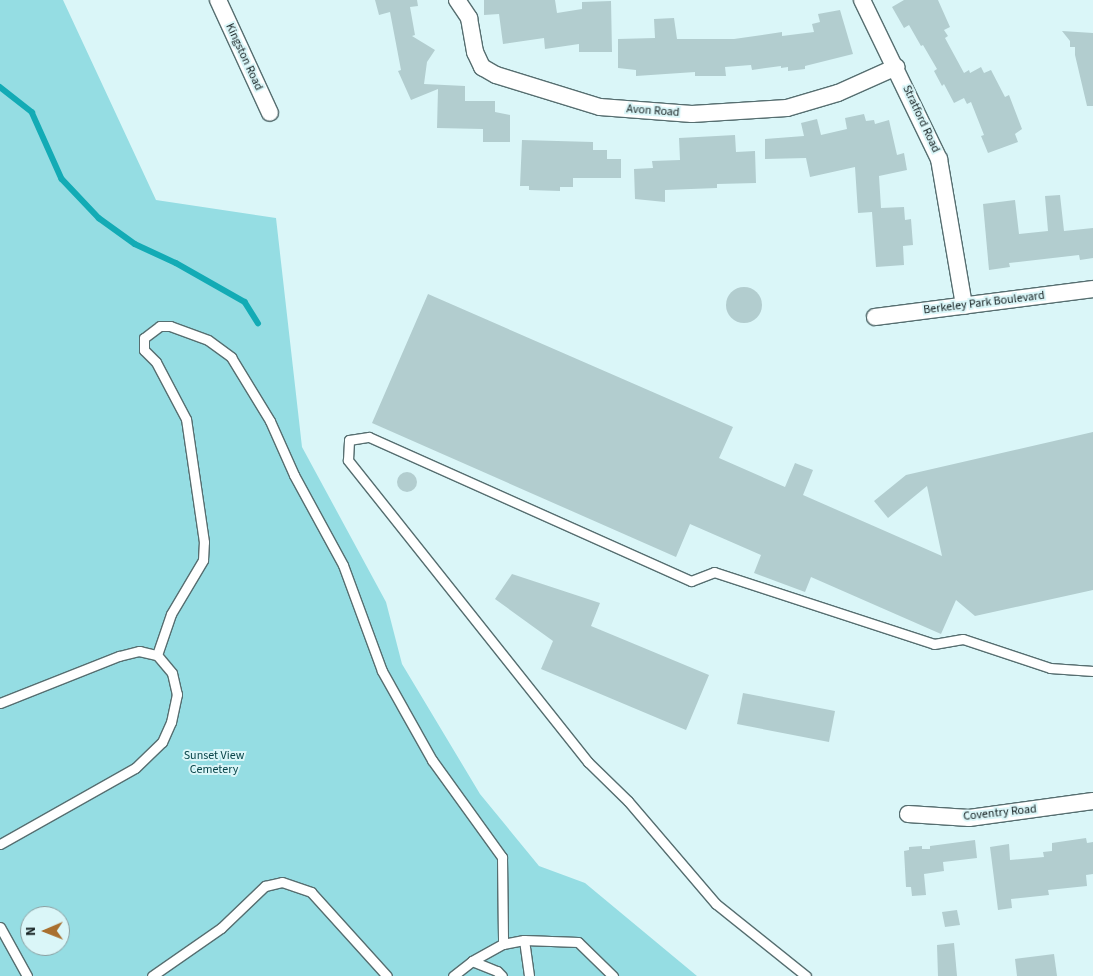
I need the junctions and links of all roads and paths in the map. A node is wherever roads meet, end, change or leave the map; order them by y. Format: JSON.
{"nodes":[{"id":1,"x":218,"y":0,"type":"edge"},
{"id":2,"x":457,"y":0,"type":"edge"},
{"id":3,"x":862,"y":0,"type":"edge"},
{"id":4,"x":896,"y":67,"type":"junction"},
{"id":5,"x":270,"y":113,"type":"dead end"},
{"id":6,"x":1093,"y":289,"type":"edge"},
{"id":7,"x":964,"y":306,"type":"junction"},
{"id":8,"x":875,"y":317,"type":"dead end"},
{"id":9,"x":158,"y":655,"type":"junction"},
{"id":10,"x":1093,"y":671,"type":"edge"},
{"id":11,"x":0,"y":703,"type":"edge"},
{"id":12,"x":1093,"y":801,"type":"edge"},
{"id":13,"x":908,"y":814,"type":"dead end"},
{"id":14,"x":0,"y":844,"type":"edge"},
{"id":15,"x":0,"y":927,"type":"edge"},
{"id":16,"x":524,"y":940,"type":"junction"},
{"id":17,"x":503,"y":944,"type":"junction"},
{"id":18,"x":472,"y":961,"type":"junction"},
{"id":19,"x":27,"y":976,"type":"edge"},
{"id":20,"x":152,"y":976,"type":"edge"},
{"id":21,"x":387,"y":976,"type":"edge"},
{"id":22,"x":453,"y":976,"type":"edge"},
{"id":23,"x":502,"y":976,"type":"edge"},
{"id":24,"x":529,"y":976,"type":"edge"},
{"id":25,"x":613,"y":976,"type":"edge"},
{"id":26,"x":806,"y":976,"type":"edge"}],
"edges":[{"from":1,"to":5,"type":"street","name":"Kingston Road"},
{"from":2,"to":4,"type":"street","name":"Avon Road"},
{"from":3,"to":4,"type":"street","name":"Stratford Road"},
{"from":4,"to":7,"type":"street","name":"Stratford Road"},
{"from":6,"to":7,"type":"street","name":"Berkeley Park Boulevard"},
{"from":7,"to":8,"type":"street","name":"Berkeley Park Boulevard"},
{"from":9,"to":11,"type":"lane"},
{"from":9,"to":14,"type":"lane"},
{"from":9,"to":17,"type":"lane"},
{"from":10,"to":26,"type":"lane"},
{"from":12,"to":13,"type":"street","name":"Coventry Road"},
{"from":15,"to":19,"type":"lane"},
{"from":16,"to":17,"type":"lane"},
{"from":16,"to":24,"type":"lane"},
{"from":16,"to":25,"type":"lane"},
{"from":17,"to":18,"type":"lane"},
{"from":18,"to":22,"type":"lane"},
{"from":18,"to":23,"type":"lane"},
{"from":20,"to":21,"type":"lane"}]}
